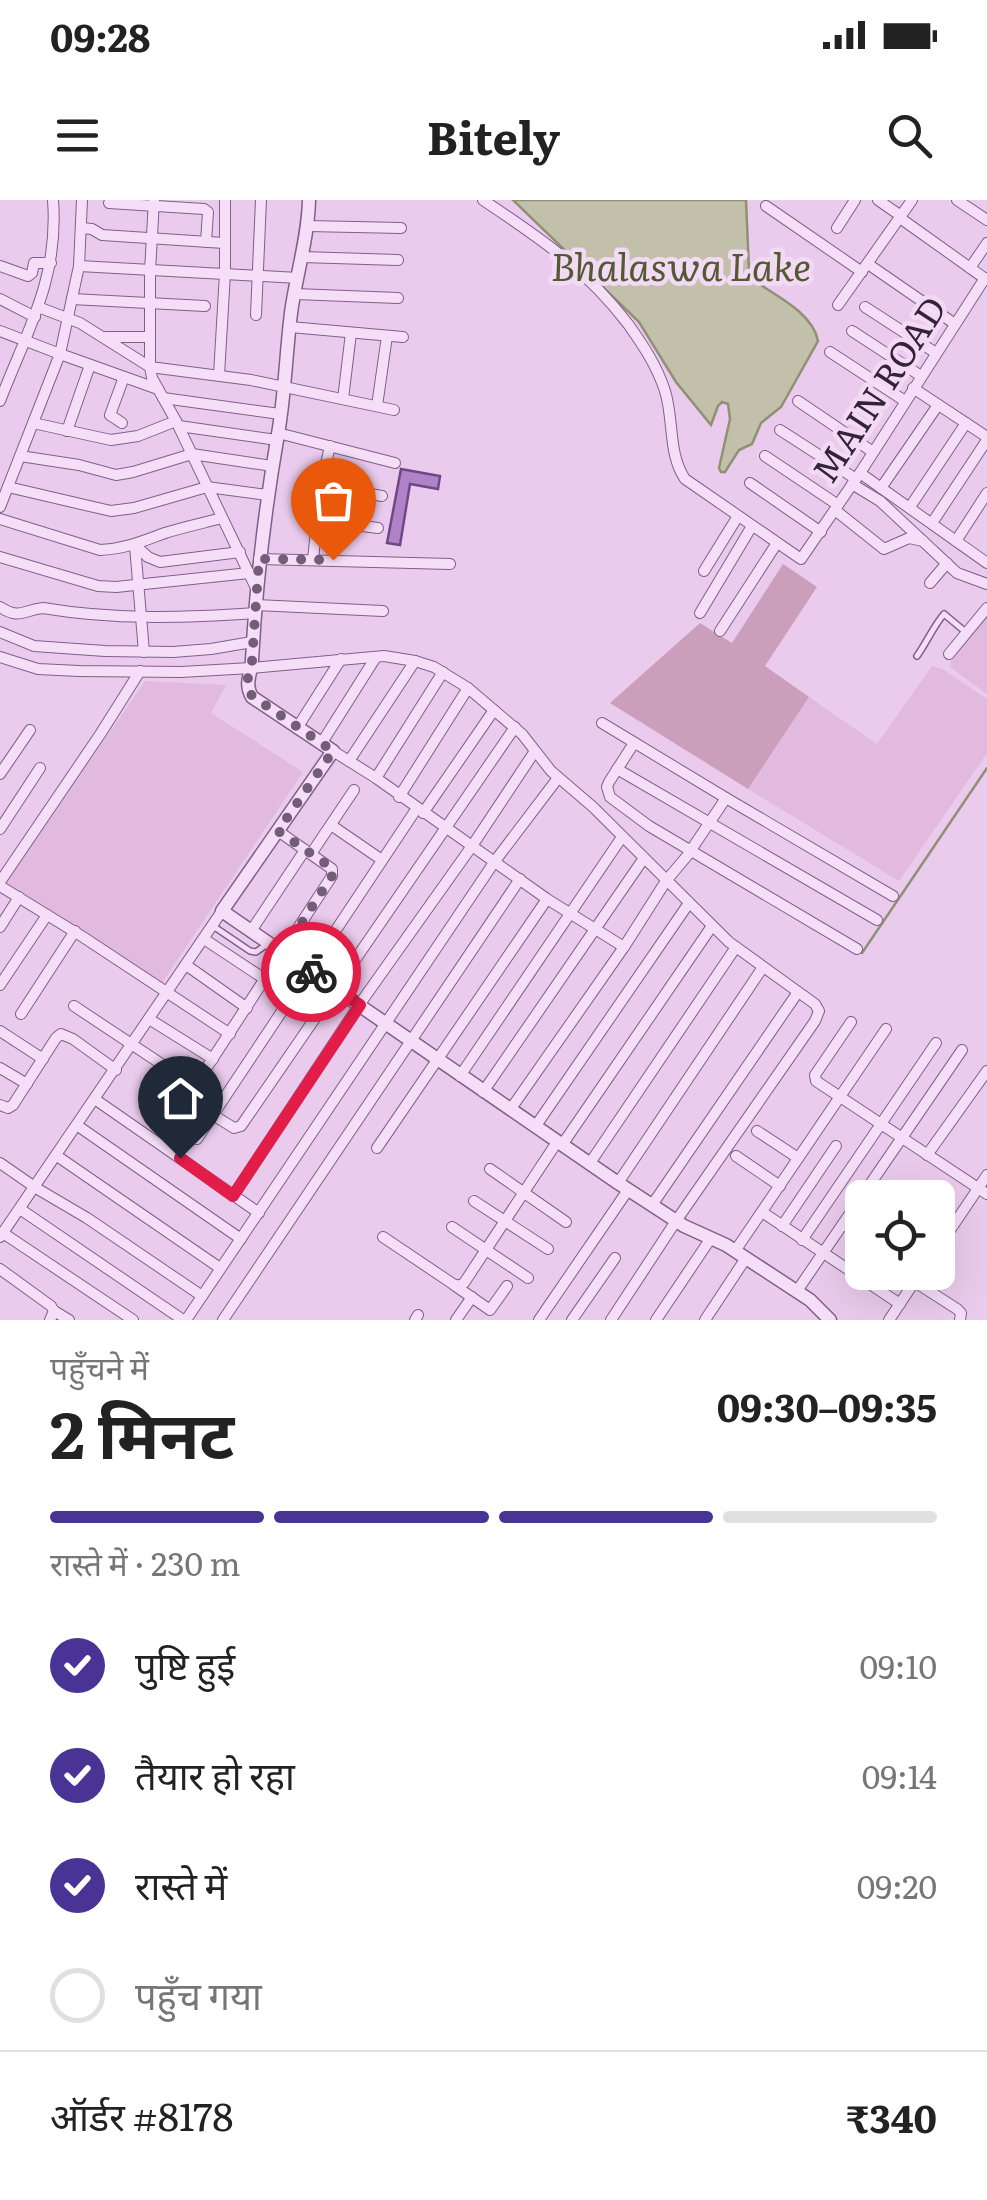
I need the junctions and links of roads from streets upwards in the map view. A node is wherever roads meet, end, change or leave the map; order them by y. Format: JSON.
{"nodes":[{"id":1,"x":53,"y":200,"type":"edge"},
{"id":2,"x":82,"y":200,"type":"edge"},
{"id":3,"x":225,"y":200,"type":"edge"},
{"id":4,"x":261,"y":200,"type":"edge"},
{"id":5,"x":309,"y":200,"type":"edge"},
{"id":6,"x":483,"y":200,"type":"edge"},
{"id":7,"x":856,"y":200,"type":"edge"},
{"id":8,"x":878,"y":200,"type":"edge"},
{"id":9,"x":912,"y":200,"type":"edge"},
{"id":10,"x":957,"y":200,"type":"edge"},
{"id":11,"x":109,"y":202,"type":"dead end"},
{"id":12,"x":154,"y":203,"type":"edge"},
{"id":13,"x":766,"y":206,"type":"dead end"},
{"id":14,"x":901,"y":217,"type":"junction"},
{"id":15,"x":987,"y":220,"type":"edge"},
{"id":16,"x":308,"y":226,"type":"junction"},
{"id":17,"x":82,"y":228,"type":"junction"},
{"id":18,"x":401,"y":228,"type":"dead end"},
{"id":19,"x":837,"y":228,"type":"dead end"},
{"id":20,"x":152,"y":239,"type":"junction"},
{"id":21,"x":206,"y":242,"type":"junction"},
{"id":22,"x":987,"y":242,"type":"edge"},
{"id":23,"x":224,"y":243,"type":"junction"},
{"id":24,"x":302,"y":257,"type":"junction"},
{"id":25,"x":398,"y":260,"type":"dead end"},
{"id":26,"x":51,"y":264,"type":"junction"},
{"id":27,"x":0,"y":266,"type":"edge"},
{"id":28,"x":79,"y":266,"type":"junction"},
{"id":29,"x":865,"y":268,"type":"junction"},
{"id":30,"x":970,"y":268,"type":"junction"},
{"id":31,"x":150,"y":271,"type":"junction"},
{"id":32,"x":225,"y":274,"type":"junction"},
{"id":33,"x":258,"y":275,"type":"junction"},
{"id":34,"x":298,"y":278,"type":"junction"},
{"id":35,"x":986,"y":279,"type":"edge"},
{"id":36,"x":295,"y":294,"type":"junction"},
{"id":37,"x":398,"y":298,"type":"dead end"},
{"id":38,"x":0,"y":299,"type":"edge"},
{"id":39,"x":72,"y":299,"type":"junction"},
{"id":40,"x":150,"y":304,"type":"junction"},
{"id":41,"x":205,"y":306,"type":"dead end"},
{"id":42,"x":838,"y":306,"type":"dead end"},
{"id":43,"x":865,"y":307,"type":"dead end"},
{"id":44,"x":36,"y":312,"type":"junction"},
{"id":45,"x":256,"y":314,"type":"dead end"},
{"id":46,"x":68,"y":318,"type":"junction"},
{"id":47,"x":955,"y":324,"type":"junction"},
{"id":48,"x":290,"y":326,"type":"junction"},
{"id":49,"x":0,"y":331,"type":"edge"},
{"id":50,"x":852,"y":331,"type":"dead end"},
{"id":51,"x":351,"y":332,"type":"junction"},
{"id":52,"x":103,"y":336,"type":"junction"},
{"id":53,"x":387,"y":336,"type":"junction"},
{"id":54,"x":150,"y":337,"type":"junction"},
{"id":55,"x":404,"y":338,"type":"dead end"},
{"id":56,"x":25,"y":341,"type":"junction"},
{"id":57,"x":830,"y":352,"type":"dead end"},
{"id":58,"x":936,"y":353,"type":"junction"},
{"id":59,"x":60,"y":354,"type":"junction"},
{"id":60,"x":90,"y":365,"type":"junction"},
{"id":61,"x":150,"y":367,"type":"junction"},
{"id":62,"x":6,"y":369,"type":"edge"},
{"id":63,"x":219,"y":376,"type":"junction"},
{"id":64,"x":921,"y":376,"type":"junction"},
{"id":65,"x":124,"y":377,"type":"junction"},
{"id":66,"x":283,"y":386,"type":"junction"},
{"id":67,"x":913,"y":388,"type":"junction"},
{"id":68,"x":161,"y":393,"type":"junction"},
{"id":69,"x":343,"y":398,"type":"junction"},
{"id":70,"x":0,"y":401,"type":"edge"},
{"id":71,"x":905,"y":401,"type":"junction"},
{"id":72,"x":798,"y":402,"type":"dead end"},
{"id":73,"x":938,"y":405,"type":"junction"},
{"id":74,"x":376,"y":406,"type":"junction"},
{"id":75,"x":394,"y":410,"type":"dead end"},
{"id":76,"x":280,"y":414,"type":"junction"},
{"id":77,"x":33,"y":423,"type":"junction"},
{"id":78,"x":122,"y":423,"type":"dead end"},
{"id":79,"x":177,"y":423,"type":"junction"},
{"id":80,"x":966,"y":423,"type":"junction"},
{"id":81,"x":780,"y":430,"type":"dead end"},
{"id":82,"x":67,"y":431,"type":"junction"},
{"id":83,"x":277,"y":437,"type":"junction"},
{"id":84,"x":987,"y":439,"type":"edge"},
{"id":85,"x":330,"y":446,"type":"junction"},
{"id":86,"x":873,"y":452,"type":"junction"},
{"id":87,"x":192,"y":454,"type":"junction"},
{"id":88,"x":20,"y":456,"type":"junction"},
{"id":89,"x":765,"y":456,"type":"dead end"},
{"id":90,"x":395,"y":462,"type":"dead end"},
{"id":91,"x":272,"y":466,"type":"junction"},
{"id":92,"x":856,"y":479,"type":"junction"},
{"id":93,"x":750,"y":482,"type":"dead end"},
{"id":94,"x":322,"y":486,"type":"junction"},
{"id":95,"x":8,"y":487,"type":"junction"},
{"id":96,"x":207,"y":487,"type":"junction"},
{"id":97,"x":882,"y":488,"type":"junction"},
{"id":98,"x":987,"y":494,"type":"edge"},
{"id":99,"x":267,"y":495,"type":"junction"},
{"id":100,"x":382,"y":496,"type":"dead end"},
{"id":101,"x":0,"y":507,"type":"edge"},
{"id":102,"x":910,"y":507,"type":"junction"},
{"id":103,"x":837,"y":508,"type":"junction"},
{"id":104,"x":738,"y":516,"type":"junction"},
{"id":105,"x":222,"y":518,"type":"junction"},
{"id":106,"x":0,"y":519,"type":"edge"},
{"id":107,"x":317,"y":520,"type":"junction"},
{"id":108,"x":932,"y":522,"type":"junction"},
{"id":109,"x":752,"y":526,"type":"junction"},
{"id":110,"x":378,"y":528,"type":"dead end"},
{"id":111,"x":821,"y":532,"type":"junction"},
{"id":112,"x":956,"y":540,"type":"junction"},
{"id":113,"x":924,"y":541,"type":"junction"},
{"id":114,"x":777,"y":544,"type":"junction"},
{"id":115,"x":135,"y":545,"type":"junction"},
{"id":116,"x":240,"y":552,"type":"junction"},
{"id":117,"x":0,"y":557,"type":"edge"},
{"id":118,"x":985,"y":558,"type":"edge"},
{"id":119,"x":259,"y":559,"type":"junction"},
{"id":120,"x":313,"y":559,"type":"junction"},
{"id":121,"x":947,"y":563,"type":"junction"},
{"id":122,"x":450,"y":564,"type":"dead end"},
{"id":123,"x":704,"y":571,"type":"dead end"},
{"id":124,"x":249,"y":573,"type":"junction"},
{"id":125,"x":930,"y":583,"type":"dead end"},
{"id":126,"x":139,"y":584,"type":"junction"},
{"id":127,"x":987,"y":584,"type":"edge"},
{"id":128,"x":256,"y":589,"type":"junction"},
{"id":129,"x":0,"y":606,"type":"edge"},
{"id":130,"x":987,"y":608,"type":"edge"},
{"id":131,"x":255,"y":609,"type":"junction"},
{"id":132,"x":382,"y":611,"type":"dead end"},
{"id":133,"x":700,"y":613,"type":"dead end"},
{"id":134,"x":142,"y":618,"type":"junction"},
{"id":135,"x":720,"y":631,"type":"dead end"},
{"id":136,"x":0,"y":632,"type":"edge"},
{"id":137,"x":144,"y":652,"type":"junction"},
{"id":138,"x":949,"y":654,"type":"dead end"},
{"id":139,"x":252,"y":656,"type":"junction"},
{"id":140,"x":0,"y":657,"type":"edge"},
{"id":141,"x":376,"y":657,"type":"junction"},
{"id":142,"x":341,"y":659,"type":"junction"},
{"id":143,"x":415,"y":661,"type":"junction"},
{"id":144,"x":140,"y":670,"type":"junction"},
{"id":145,"x":443,"y":672,"type":"junction"},
{"id":146,"x":468,"y":688,"type":"junction"},
{"id":147,"x":494,"y":710,"type":"junction"},
{"id":148,"x":602,"y":724,"type":"dead end"},
{"id":149,"x":514,"y":727,"type":"junction"},
{"id":150,"x":296,"y":728,"type":"junction"},
{"id":151,"x":30,"y":730,"type":"dead end"},
{"id":152,"x":634,"y":742,"type":"junction"},
{"id":153,"x":327,"y":747,"type":"junction"},
{"id":154,"x":536,"y":751,"type":"junction"},
{"id":155,"x":349,"y":761,"type":"junction"},
{"id":156,"x":40,"y":768,"type":"dead end"},
{"id":157,"x":617,"y":769,"type":"junction"},
{"id":158,"x":0,"y":774,"type":"edge"},
{"id":159,"x":376,"y":778,"type":"junction"},
{"id":160,"x":558,"y":778,"type":"junction"},
{"id":161,"x":354,"y":790,"type":"dead end"},
{"id":162,"x":399,"y":796,"type":"junction"},
{"id":163,"x":726,"y":798,"type":"junction"},
{"id":164,"x":420,"y":811,"type":"junction"},
{"id":165,"x":709,"y":824,"type":"junction"},
{"id":166,"x":331,"y":825,"type":"junction"},
{"id":167,"x":444,"y":827,"type":"junction"},
{"id":168,"x":0,"y":829,"type":"edge"},
{"id":169,"x":278,"y":831,"type":"junction"},
{"id":170,"x":622,"y":836,"type":"junction"},
{"id":171,"x":472,"y":846,"type":"junction"},
{"id":172,"x":691,"y":850,"type":"junction"},
{"id":173,"x":308,"y":852,"type":"junction"},
{"id":174,"x":644,"y":858,"type":"junction"},
{"id":175,"x":382,"y":860,"type":"junction"},
{"id":176,"x":495,"y":861,"type":"junction"},
{"id":177,"x":668,"y":878,"type":"junction"},
{"id":178,"x":520,"y":879,"type":"junction"},
{"id":179,"x":0,"y":884,"type":"edge"},
{"id":180,"x":893,"y":896,"type":"dead end"},
{"id":181,"x":18,"y":897,"type":"junction"},
{"id":182,"x":547,"y":898,"type":"junction"},
{"id":183,"x":689,"y":904,"type":"junction"},
{"id":184,"x":222,"y":912,"type":"junction"},
{"id":185,"x":569,"y":913,"type":"junction"},
{"id":186,"x":47,"y":914,"type":"junction"},
{"id":187,"x":877,"y":920,"type":"dead end"},
{"id":188,"x":712,"y":926,"type":"junction"},
{"id":189,"x":0,"y":927,"type":"edge"},
{"id":190,"x":596,"y":929,"type":"junction"},
{"id":191,"x":251,"y":931,"type":"junction"},
{"id":192,"x":74,"y":932,"type":"junction"},
{"id":193,"x":204,"y":939,"type":"junction"},
{"id":194,"x":624,"y":947,"type":"junction"},
{"id":195,"x":736,"y":948,"type":"junction"},
{"id":196,"x":857,"y":950,"type":"dead end"},
{"id":197,"x":282,"y":953,"type":"junction"},
{"id":198,"x":186,"y":965,"type":"junction"},
{"id":199,"x":762,"y":967,"type":"junction"},
{"id":200,"x":308,"y":970,"type":"junction"},
{"id":201,"x":266,"y":980,"type":"junction"},
{"id":202,"x":0,"y":986,"type":"edge"},
{"id":203,"x":335,"y":988,"type":"junction"},
{"id":204,"x":168,"y":992,"type":"junction"},
{"id":205,"x":798,"y":992,"type":"junction"},
{"id":206,"x":360,"y":1005,"type":"junction"},
{"id":207,"x":74,"y":1006,"type":"dead end"},
{"id":208,"x":247,"y":1008,"type":"junction"},
{"id":209,"x":21,"y":1014,"type":"dead end"},
{"id":210,"x":149,"y":1019,"type":"junction"},
{"id":211,"x":384,"y":1022,"type":"junction"},
{"id":212,"x":851,"y":1022,"type":"dead end"},
{"id":213,"x":886,"y":1029,"type":"dead end"},
{"id":214,"x":0,"y":1031,"type":"edge"},
{"id":215,"x":230,"y":1034,"type":"junction"},
{"id":216,"x":411,"y":1041,"type":"junction"},
{"id":217,"x":936,"y":1044,"type":"dead end"},
{"id":218,"x":132,"y":1045,"type":"junction"},
{"id":219,"x":962,"y":1050,"type":"dead end"},
{"id":220,"x":42,"y":1059,"type":"junction"},
{"id":221,"x":213,"y":1059,"type":"junction"},
{"id":222,"x":436,"y":1059,"type":"junction"},
{"id":223,"x":0,"y":1068,"type":"edge"},
{"id":224,"x":116,"y":1070,"type":"junction"},
{"id":225,"x":987,"y":1071,"type":"edge"},
{"id":226,"x":460,"y":1076,"type":"junction"},
{"id":227,"x":27,"y":1084,"type":"junction"},
{"id":228,"x":483,"y":1092,"type":"junction"},
{"id":229,"x":840,"y":1098,"type":"junction"},
{"id":230,"x":96,"y":1100,"type":"junction"},
{"id":231,"x":0,"y":1104,"type":"edge"},
{"id":232,"x":510,"y":1110,"type":"junction"},
{"id":233,"x":213,"y":1114,"type":"junction"},
{"id":234,"x":882,"y":1125,"type":"junction"},
{"id":235,"x":78,"y":1126,"type":"junction"},
{"id":236,"x":535,"y":1127,"type":"junction"},
{"id":237,"x":757,"y":1132,"type":"dead end"},
{"id":238,"x":902,"y":1138,"type":"junction"},
{"id":239,"x":197,"y":1140,"type":"dead end"},
{"id":240,"x":560,"y":1143,"type":"junction"},
{"id":241,"x":836,"y":1146,"type":"dead end"},
{"id":242,"x":377,"y":1148,"type":"dead end"},
{"id":243,"x":928,"y":1154,"type":"junction"},
{"id":244,"x":58,"y":1156,"type":"junction"},
{"id":245,"x":736,"y":1156,"type":"dead end"},
{"id":246,"x":798,"y":1158,"type":"junction"},
{"id":247,"x":590,"y":1163,"type":"junction"},
{"id":248,"x":0,"y":1164,"type":"edge"},
{"id":249,"x":490,"y":1170,"type":"dead end"},
{"id":250,"x":987,"y":1175,"type":"edge"},
{"id":251,"x":623,"y":1186,"type":"junction"},
{"id":252,"x":780,"y":1186,"type":"junction"},
{"id":253,"x":36,"y":1188,"type":"junction"},
{"id":254,"x":982,"y":1191,"type":"edge"},
{"id":255,"x":524,"y":1192,"type":"junction"},
{"id":256,"x":233,"y":1196,"type":"junction"},
{"id":257,"x":474,"y":1201,"type":"dead end"},
{"id":258,"x":652,"y":1205,"type":"junction"},
{"id":259,"x":20,"y":1209,"type":"junction"},
{"id":260,"x":762,"y":1212,"type":"junction"},
{"id":261,"x":258,"y":1214,"type":"junction"},
{"id":262,"x":504,"y":1222,"type":"junction"},
{"id":263,"x":566,"y":1222,"type":"dead end"},
{"id":264,"x":680,"y":1223,"type":"junction"},
{"id":265,"x":843,"y":1224,"type":"joint"},
{"id":266,"x":452,"y":1226,"type":"dead end"},
{"id":267,"x":782,"y":1226,"type":"junction"},
{"id":268,"x":955,"y":1226,"type":"edge"},
{"id":269,"x":2,"y":1235,"type":"edge"},
{"id":270,"x":383,"y":1237,"type":"dead end"},
{"id":271,"x":711,"y":1238,"type":"junction"},
{"id":272,"x":241,"y":1239,"type":"junction"},
{"id":273,"x":802,"y":1240,"type":"junction"},
{"id":274,"x":548,"y":1249,"type":"dead end"},
{"id":275,"x":486,"y":1250,"type":"junction"},
{"id":276,"x":740,"y":1254,"type":"junction"},
{"id":277,"x":822,"y":1254,"type":"junction"},
{"id":278,"x":614,"y":1258,"type":"dead end"},
{"id":279,"x":220,"y":1268,"type":"junction"},
{"id":280,"x":0,"y":1269,"type":"edge"},
{"id":281,"x":528,"y":1278,"type":"dead end"},
{"id":282,"x":453,"y":1284,"type":"junction"},
{"id":283,"x":508,"y":1286,"type":"dead end"},
{"id":284,"x":909,"y":1290,"type":"edge"},
{"id":285,"x":936,"y":1290,"type":"edge"},
{"id":286,"x":797,"y":1292,"type":"junction"},
{"id":287,"x":202,"y":1296,"type":"junction"},
{"id":288,"x":472,"y":1297,"type":"junction"},
{"id":289,"x":900,"y":1304,"type":"junction"},
{"id":290,"x":487,"y":1315,"type":"edge"},
{"id":291,"x":52,"y":1316,"type":"edge"},
{"id":292,"x":70,"y":1320,"type":"edge"},
{"id":293,"x":133,"y":1320,"type":"edge"},
{"id":294,"x":185,"y":1320,"type":"edge"},
{"id":295,"x":223,"y":1320,"type":"edge"},
{"id":296,"x":456,"y":1320,"type":"edge"},
{"id":297,"x":540,"y":1320,"type":"edge"},
{"id":298,"x":572,"y":1320,"type":"edge"},
{"id":299,"x":611,"y":1320,"type":"edge"},
{"id":300,"x":656,"y":1320,"type":"edge"},
{"id":301,"x":705,"y":1320,"type":"edge"},
{"id":302,"x":830,"y":1320,"type":"edge"},
{"id":303,"x":889,"y":1320,"type":"edge"},
{"id":304,"x":960,"y":1320,"type":"edge"}],
"edges":[{"from":1,"to":26,"type":"street"},
{"from":2,"to":17,"type":"street"},
{"from":3,"to":23,"type":"street"},
{"from":4,"to":33,"type":"street"},
{"from":5,"to":16,"type":"street"},
{"from":6,"to":104,"type":"street"},
{"from":7,"to":19,"type":"street"},
{"from":8,"to":14,"type":"street"},
{"from":9,"to":14,"type":"street"},
{"from":10,"to":15,"type":"street"},
{"from":11,"to":12,"type":"street"},
{"from":12,"to":20,"type":"street"},
{"from":12,"to":21,"type":"street"},
{"from":13,"to":29,"type":"street"},
{"from":14,"to":29,"type":"street"},
{"from":14,"to":30,"type":"street"},
{"from":16,"to":18,"type":"street"},
{"from":16,"to":24,"type":"street"},
{"from":17,"to":20,"type":"street"},
{"from":17,"to":28,"type":"street"},
{"from":20,"to":21,"type":"street"},
{"from":20,"to":31,"type":"street"},
{"from":21,"to":23,"type":"street"},
{"from":22,"to":30,"type":"street"},
{"from":23,"to":32,"type":"street"},
{"from":24,"to":25,"type":"street"},
{"from":24,"to":34,"type":"street"},
{"from":26,"to":27,"type":"street"},
{"from":26,"to":44,"type":"street"},
{"from":28,"to":31,"type":"street"},
{"from":28,"to":39,"type":"street"},
{"from":29,"to":42,"type":"street"},
{"from":29,"to":47,"type":"street"},
{"from":30,"to":35,"type":"street"},
{"from":31,"to":32,"type":"street"},
{"from":31,"to":40,"type":"street"},
{"from":32,"to":33,"type":"street"},
{"from":32,"to":63,"type":"street"},
{"from":33,"to":34,"type":"street"},
{"from":33,"to":45,"type":"street"},
{"from":34,"to":36,"type":"street"},
{"from":35,"to":47,"type":"street","name":"MAIN ROAD"},
{"from":36,"to":37,"type":"street"},
{"from":36,"to":48,"type":"street"},
{"from":38,"to":44,"type":"street"},
{"from":39,"to":40,"type":"street"},
{"from":39,"to":46,"type":"street"},
{"from":40,"to":41,"type":"street"},
{"from":40,"to":54,"type":"street"},
{"from":43,"to":58,"type":"street"},
{"from":44,"to":46,"type":"street"},
{"from":44,"to":56,"type":"street"},
{"from":46,"to":52,"type":"street"},
{"from":46,"to":59,"type":"street"},
{"from":47,"to":58,"type":"street","name":"MAIN ROAD"},
{"from":48,"to":51,"type":"street"},
{"from":48,"to":66,"type":"street"},
{"from":49,"to":56,"type":"street"},
{"from":50,"to":64,"type":"street"},
{"from":51,"to":53,"type":"street"},
{"from":51,"to":69,"type":"street"},
{"from":52,"to":54,"type":"street"},
{"from":52,"to":61,"type":"street"},
{"from":53,"to":55,"type":"street"},
{"from":53,"to":74,"type":"street"},
{"from":54,"to":61,"type":"street"},
{"from":56,"to":59,"type":"street"},
{"from":56,"to":62,"type":"street"},
{"from":57,"to":71,"type":"street"},
{"from":58,"to":64,"type":"street","name":"MAIN ROAD"},
{"from":59,"to":60,"type":"street"},
{"from":59,"to":77,"type":"street"},
{"from":60,"to":65,"type":"street"},
{"from":60,"to":82,"type":"street"},
{"from":61,"to":63,"type":"street"},
{"from":61,"to":68,"type":"street"},
{"from":62,"to":70,"type":"street"},
{"from":63,"to":66,"type":"street"},
{"from":64,"to":67,"type":"street","name":"MAIN ROAD"},
{"from":65,"to":68,"type":"street"},
{"from":65,"to":78,"type":"street"},
{"from":66,"to":69,"type":"street"},
{"from":66,"to":76,"type":"street"},
{"from":67,"to":71,"type":"street","name":"MAIN ROAD"},
{"from":67,"to":73,"type":"street"},
{"from":68,"to":76,"type":"street"},
{"from":68,"to":79,"type":"street"},
{"from":69,"to":74,"type":"street"},
{"from":71,"to":86,"type":"street","name":"MAIN ROAD"},
{"from":72,"to":86,"type":"street"},
{"from":73,"to":80,"type":"street"},
{"from":73,"to":97,"type":"street"},
{"from":74,"to":75,"type":"street"},
{"from":76,"to":83,"type":"street"},
{"from":77,"to":82,"type":"street"},
{"from":77,"to":88,"type":"street"},
{"from":79,"to":82,"type":"street"},
{"from":79,"to":83,"type":"street"},
{"from":79,"to":87,"type":"street"},
{"from":80,"to":84,"type":"street"},
{"from":80,"to":102,"type":"street"},
{"from":81,"to":92,"type":"street"},
{"from":83,"to":85,"type":"street"},
{"from":83,"to":91,"type":"street"},
{"from":84,"to":108,"type":"street"},
{"from":85,"to":90,"type":"street"},
{"from":85,"to":94,"type":"street"},
{"from":86,"to":92,"type":"street","name":"MAIN ROAD"},
{"from":87,"to":88,"type":"street"},
{"from":87,"to":91,"type":"street"},
{"from":87,"to":96,"type":"street"},
{"from":88,"to":95,"type":"street"},
{"from":89,"to":103,"type":"street"},
{"from":91,"to":99,"type":"street"},
{"from":92,"to":97,"type":"street"},
{"from":92,"to":103,"type":"street","name":"MAIN ROAD"},
{"from":92,"to":113,"type":"street"},
{"from":93,"to":111,"type":"street"},
{"from":94,"to":100,"type":"street"},
{"from":94,"to":107,"type":"street"},
{"from":95,"to":96,"type":"street"},
{"from":95,"to":101,"type":"street"},
{"from":96,"to":99,"type":"street"},
{"from":96,"to":105,"type":"street"},
{"from":97,"to":102,"type":"street"},
{"from":98,"to":112,"type":"street"},
{"from":99,"to":119,"type":"street"},
{"from":102,"to":108,"type":"street"},
{"from":103,"to":111,"type":"street","name":"MAIN ROAD"},
{"from":103,"to":113,"type":"street"},
{"from":104,"to":109,"type":"street"},
{"from":104,"to":123,"type":"street"},
{"from":105,"to":115,"type":"street"},
{"from":105,"to":116,"type":"street"},
{"from":106,"to":115,"type":"street"},
{"from":107,"to":110,"type":"street"},
{"from":107,"to":120,"type":"street"},
{"from":108,"to":112,"type":"street"},
{"from":109,"to":114,"type":"street"},
{"from":109,"to":133,"type":"street"},
{"from":111,"to":114,"type":"street"},
{"from":112,"to":118,"type":"street"},
{"from":113,"to":121,"type":"street"},
{"from":114,"to":135,"type":"street"},
{"from":115,"to":116,"type":"street"},
{"from":115,"to":126,"type":"street"},
{"from":116,"to":124,"type":"street"},
{"from":117,"to":126,"type":"street"},
{"from":119,"to":120,"type":"street"},
{"from":119,"to":128,"type":"street"},
{"from":120,"to":122,"type":"street"},
{"from":121,"to":125,"type":"street"},
{"from":121,"to":127,"type":"street"},
{"from":124,"to":126,"type":"street"},
{"from":124,"to":128,"type":"street"},
{"from":126,"to":134,"type":"street"},
{"from":128,"to":131,"type":"street"},
{"from":129,"to":134,"type":"street"},
{"from":130,"to":138,"type":"street"},
{"from":131,"to":132,"type":"street"},
{"from":131,"to":134,"type":"street"},
{"from":131,"to":139,"type":"street"},
{"from":134,"to":137,"type":"street"},
{"from":136,"to":137,"type":"street"},
{"from":137,"to":139,"type":"street"},
{"from":139,"to":142,"type":"street"},
{"from":139,"to":144,"type":"street"},
{"from":139,"to":150,"type":"street"},
{"from":140,"to":144,"type":"street"},
{"from":141,"to":142,"type":"street"},
{"from":141,"to":143,"type":"street"},
{"from":141,"to":153,"type":"street"},
{"from":142,"to":150,"type":"street"},
{"from":143,"to":145,"type":"street"},
{"from":143,"to":155,"type":"street"},
{"from":144,"to":179,"type":"street"},
{"from":145,"to":146,"type":"street"},
{"from":145,"to":159,"type":"street"},
{"from":146,"to":147,"type":"street"},
{"from":146,"to":162,"type":"street"},
{"from":147,"to":149,"type":"street"},
{"from":147,"to":164,"type":"street"},
{"from":148,"to":152,"type":"street"},
{"from":149,"to":154,"type":"street"},
{"from":149,"to":167,"type":"street"},
{"from":150,"to":153,"type":"street"},
{"from":151,"to":158,"type":"street"},
{"from":152,"to":157,"type":"street"},
{"from":152,"to":163,"type":"street"},
{"from":153,"to":155,"type":"street"},
{"from":153,"to":169,"type":"street"},
{"from":154,"to":160,"type":"street"},
{"from":154,"to":171,"type":"street"},
{"from":155,"to":159,"type":"street"},
{"from":156,"to":168,"type":"street"},
{"from":157,"to":165,"type":"street"},
{"from":157,"to":172,"type":"street"},
{"from":159,"to":162,"type":"street"},
{"from":160,"to":170,"type":"street"},
{"from":160,"to":176,"type":"street"},
{"from":161,"to":166,"type":"street"},
{"from":162,"to":164,"type":"street"},
{"from":163,"to":165,"type":"street"},
{"from":163,"to":180,"type":"street"},
{"from":164,"to":167,"type":"street"},
{"from":164,"to":175,"type":"street"},
{"from":165,"to":172,"type":"street"},
{"from":165,"to":187,"type":"street"},
{"from":166,"to":173,"type":"street"},
{"from":166,"to":175,"type":"street"},
{"from":167,"to":171,"type":"street"},
{"from":167,"to":203,"type":"street"},
{"from":169,"to":173,"type":"street"},
{"from":169,"to":184,"type":"street"},
{"from":170,"to":174,"type":"street"},
{"from":170,"to":185,"type":"street"},
{"from":171,"to":176,"type":"street"},
{"from":171,"to":206,"type":"street"},
{"from":172,"to":177,"type":"street"},
{"from":172,"to":196,"type":"street"},
{"from":173,"to":191,"type":"street"},
{"from":173,"to":197,"type":"street"},
{"from":174,"to":177,"type":"street"},
{"from":174,"to":190,"type":"street"},
{"from":175,"to":200,"type":"street"},
{"from":176,"to":178,"type":"street"},
{"from":176,"to":211,"type":"street"},
{"from":177,"to":183,"type":"street"},
{"from":177,"to":194,"type":"street"},
{"from":178,"to":182,"type":"street"},
{"from":178,"to":216,"type":"street"},
{"from":179,"to":181,"type":"street"},
{"from":181,"to":186,"type":"street"},
{"from":181,"to":189,"type":"street"},
{"from":182,"to":185,"type":"street"},
{"from":182,"to":222,"type":"street"},
{"from":183,"to":188,"type":"street"},
{"from":183,"to":236,"type":"street"},
{"from":184,"to":191,"type":"street"},
{"from":184,"to":193,"type":"street"},
{"from":185,"to":190,"type":"street"},
{"from":185,"to":226,"type":"street"},
{"from":186,"to":192,"type":"street"},
{"from":186,"to":202,"type":"street"},
{"from":188,"to":195,"type":"street"},
{"from":188,"to":240,"type":"street"},
{"from":190,"to":194,"type":"street"},
{"from":190,"to":228,"type":"street"},
{"from":191,"to":197,"type":"street"},
{"from":192,"to":204,"type":"street"},
{"from":192,"to":209,"type":"street"},
{"from":193,"to":198,"type":"street"},
{"from":193,"to":201,"type":"street"},
{"from":194,"to":232,"type":"street"},
{"from":195,"to":199,"type":"street"},
{"from":195,"to":247,"type":"street"},
{"from":197,"to":200,"type":"street"},
{"from":197,"to":201,"type":"street"},
{"from":198,"to":204,"type":"street"},
{"from":198,"to":208,"type":"street"},
{"from":199,"to":205,"type":"street"},
{"from":199,"to":251,"type":"street"},
{"from":200,"to":203,"type":"street"},
{"from":200,"to":233,"type":"street"},
{"from":201,"to":208,"type":"street"},
{"from":203,"to":206,"type":"street"},
{"from":203,"to":233,"type":"street"},
{"from":204,"to":210,"type":"street"},
{"from":204,"to":215,"type":"street"},
{"from":205,"to":258,"type":"street"},
{"from":205,"to":264,"type":"street"},
{"from":206,"to":211,"type":"street"},
{"from":206,"to":256,"type":"street"},
{"from":207,"to":218,"type":"street"},
{"from":208,"to":215,"type":"street"},
{"from":210,"to":218,"type":"street"},
{"from":210,"to":221,"type":"street"},
{"from":211,"to":216,"type":"street"},
{"from":211,"to":261,"type":"street"},
{"from":212,"to":229,"type":"street"},
{"from":213,"to":229,"type":"street"},
{"from":214,"to":220,"type":"street"},
{"from":215,"to":221,"type":"street"},
{"from":216,"to":222,"type":"street"},
{"from":216,"to":295,"type":"street"},
{"from":217,"to":234,"type":"street"},
{"from":218,"to":221,"type":"street"},
{"from":218,"to":224,"type":"street"},
{"from":219,"to":238,"type":"street"},
{"from":220,"to":224,"type":"street"},
{"from":220,"to":227,"type":"street"},
{"from":222,"to":226,"type":"street"},
{"from":222,"to":242,"type":"street"},
{"from":223,"to":227,"type":"street"},
{"from":224,"to":230,"type":"street"},
{"from":225,"to":243,"type":"street"},
{"from":226,"to":228,"type":"street"},
{"from":227,"to":231,"type":"street"},
{"from":228,"to":232,"type":"street"},
{"from":229,"to":234,"type":"street"},
{"from":229,"to":246,"type":"street"},
{"from":230,"to":235,"type":"street"},
{"from":230,"to":256,"type":"street"},
{"from":232,"to":236,"type":"street"},
{"from":233,"to":239,"type":"street"},
{"from":234,"to":238,"type":"street"},
{"from":234,"to":273,"type":"street"},
{"from":235,"to":244,"type":"street"},
{"from":235,"to":272,"type":"street"},
{"from":236,"to":240,"type":"street"},
{"from":237,"to":246,"type":"street"},
{"from":238,"to":243,"type":"street"},
{"from":238,"to":265,"type":"street"},
{"from":240,"to":247,"type":"street"},
{"from":240,"to":255,"type":"street"},
{"from":241,"to":267,"type":"street"},
{"from":243,"to":254,"type":"street"},
{"from":244,"to":253,"type":"street"},
{"from":244,"to":279,"type":"street"},
{"from":245,"to":252,"type":"street"},
{"from":246,"to":252,"type":"street"},
{"from":247,"to":251,"type":"street"},
{"from":248,"to":253,"type":"street"},
{"from":249,"to":255,"type":"street"},
{"from":250,"to":254,"type":"street"},
{"from":251,"to":258,"type":"street"},
{"from":251,"to":297,"type":"street"},
{"from":252,"to":260,"type":"street"},
{"from":253,"to":259,"type":"street"},
{"from":253,"to":287,"type":"street"},
{"from":254,"to":268,"type":"street"},
{"from":255,"to":262,"type":"street"},
{"from":255,"to":263,"type":"street"},
{"from":256,"to":261,"type":"street"},
{"from":257,"to":262,"type":"street"},
{"from":258,"to":264,"type":"street"},
{"from":259,"to":269,"type":"street"},
{"from":259,"to":294,"type":"street"},
{"from":260,"to":267,"type":"street"},
{"from":260,"to":276,"type":"street"},
{"from":261,"to":272,"type":"street"},
{"from":262,"to":274,"type":"street"},
{"from":262,"to":275,"type":"street"},
{"from":264,"to":271,"type":"street"},
{"from":264,"to":299,"type":"street"},
{"from":265,"to":277,"type":"street"},
{"from":266,"to":275,"type":"street"},
{"from":267,"to":273,"type":"street"},
{"from":269,"to":293,"type":"street"},
{"from":270,"to":282,"type":"street"},
{"from":271,"to":276,"type":"street"},
{"from":271,"to":300,"type":"street"},
{"from":272,"to":279,"type":"street"},
{"from":273,"to":277,"type":"street"},
{"from":275,"to":281,"type":"street"},
{"from":275,"to":282,"type":"street"},
{"from":276,"to":286,"type":"street"},
{"from":276,"to":301,"type":"street"},
{"from":277,"to":286,"type":"street"},
{"from":277,"to":289,"type":"street"},
{"from":278,"to":298,"type":"street"},
{"from":279,"to":287,"type":"street"},
{"from":280,"to":291,"type":"street"},
{"from":282,"to":288,"type":"street"},
{"from":283,"to":290,"type":"street"},
{"from":284,"to":289,"type":"street"},
{"from":285,"to":304,"type":"street"},
{"from":286,"to":302,"type":"street"},
{"from":287,"to":294,"type":"street"},
{"from":288,"to":290,"type":"street"},
{"from":288,"to":296,"type":"street"},
{"from":289,"to":303,"type":"street"},
{"from":291,"to":292,"type":"street"}]}
